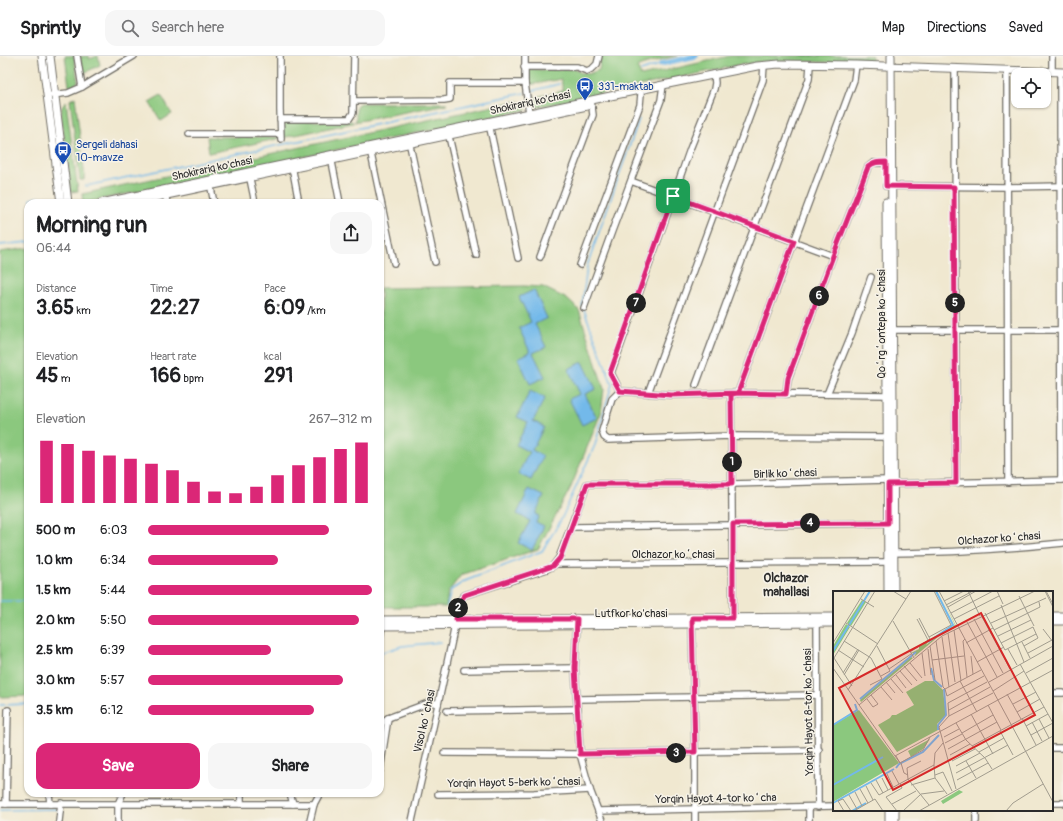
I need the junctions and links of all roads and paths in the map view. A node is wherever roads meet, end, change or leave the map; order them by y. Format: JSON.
{"nodes":[{"id":1,"x":42,"y":56,"type":"edge"},
{"id":2,"x":50,"y":56,"type":"edge"},
{"id":3,"x":77,"y":56,"type":"edge"},
{"id":4,"x":134,"y":56,"type":"edge"},
{"id":5,"x":280,"y":56,"type":"edge"},
{"id":6,"x":354,"y":56,"type":"edge"},
{"id":7,"x":525,"y":56,"type":"edge"},
{"id":8,"x":599,"y":56,"type":"edge"},
{"id":9,"x":886,"y":56,"type":"edge"},
{"id":10,"x":891,"y":56,"type":"edge"},
{"id":11,"x":1052,"y":56,"type":"edge"},
{"id":12,"x":524,"y":67,"type":"junction"},
{"id":13,"x":810,"y":67,"type":"junction"},
{"id":14,"x":764,"y":68,"type":"junction"},
{"id":15,"x":856,"y":68,"type":"junction"},
{"id":16,"x":888,"y":69,"type":"junction"},
{"id":17,"x":955,"y":71,"type":"junction"},
{"id":18,"x":1007,"y":73,"type":"junction"},
{"id":19,"x":1011,"y":74,"type":"edge"},
{"id":20,"x":1059,"y":74,"type":"edge"},
{"id":21,"x":714,"y":76,"type":"junction"},
{"id":22,"x":525,"y":86,"type":"junction"},
{"id":23,"x":82,"y":87,"type":"junction"},
{"id":24,"x":663,"y":87,"type":"junction"},
{"id":25,"x":641,"y":94,"type":"junction"},
{"id":26,"x":51,"y":95,"type":"junction"},
{"id":27,"x":354,"y":101,"type":"junction"},
{"id":28,"x":592,"y":102,"type":"junction"},
{"id":29,"x":530,"y":113,"type":"junction"},
{"id":30,"x":280,"y":119,"type":"junction"},
{"id":31,"x":489,"y":124,"type":"junction"},
{"id":32,"x":448,"y":132,"type":"junction"},
{"id":33,"x":189,"y":134,"type":"dead end"},
{"id":34,"x":409,"y":141,"type":"junction"},
{"id":35,"x":370,"y":149,"type":"junction"},
{"id":36,"x":331,"y":157,"type":"junction"},
{"id":37,"x":886,"y":162,"type":"junction"},
{"id":38,"x":292,"y":166,"type":"junction"},
{"id":39,"x":249,"y":175,"type":"junction"},
{"id":40,"x":631,"y":181,"type":"junction"},
{"id":41,"x":210,"y":183,"type":"junction"},
{"id":42,"x":889,"y":186,"type":"junction"},
{"id":43,"x":1061,"y":186,"type":"edge"},
{"id":44,"x":954,"y":187,"type":"junction"},
{"id":45,"x":1007,"y":187,"type":"junction"},
{"id":46,"x":165,"y":192,"type":"junction"},
{"id":47,"x":673,"y":196,"type":"junction"},
{"id":48,"x":61,"y":199,"type":"edge"},
{"id":49,"x":67,"y":199,"type":"edge"},
{"id":50,"x":136,"y":199,"type":"edge"},
{"id":51,"x":166,"y":199,"type":"edge"},
{"id":52,"x":213,"y":199,"type":"edge"},
{"id":53,"x":254,"y":199,"type":"edge"},
{"id":54,"x":298,"y":199,"type":"edge"},
{"id":55,"x":339,"y":199,"type":"edge"},
{"id":56,"x":381,"y":199,"type":"edge"},
{"id":57,"x":714,"y":212,"type":"junction"},
{"id":58,"x":384,"y":216,"type":"edge"},
{"id":59,"x":755,"y":227,"type":"junction"},
{"id":60,"x":794,"y":241,"type":"junction"},
{"id":61,"x":476,"y":255,"type":"dead end"},
{"id":62,"x":833,"y":256,"type":"junction"},
{"id":63,"x":540,"y":257,"type":"dead end"},
{"id":64,"x":518,"y":258,"type":"dead end"},
{"id":65,"x":435,"y":262,"type":"dead end"},
{"id":66,"x":394,"y":263,"type":"dead end"},
{"id":67,"x":580,"y":265,"type":"dead end"},
{"id":68,"x":871,"y":277,"type":"dead end"},
{"id":69,"x":584,"y":308,"type":"dead end"},
{"id":70,"x":890,"y":330,"type":"junction"},
{"id":71,"x":955,"y":330,"type":"junction"},
{"id":72,"x":1007,"y":330,"type":"junction"},
{"id":73,"x":1061,"y":330,"type":"edge"},
{"id":74,"x":696,"y":385,"type":"dead end"},
{"id":75,"x":620,"y":391,"type":"junction"},
{"id":76,"x":648,"y":393,"type":"junction"},
{"id":77,"x":738,"y":393,"type":"junction"},
{"id":78,"x":731,"y":394,"type":"junction"},
{"id":79,"x":786,"y":394,"type":"junction"},
{"id":80,"x":827,"y":394,"type":"junction"},
{"id":81,"x":887,"y":395,"type":"junction"},
{"id":82,"x":731,"y":436,"type":"junction"},
{"id":83,"x":888,"y":437,"type":"junction"},
{"id":84,"x":1062,"y":480,"type":"edge"},
{"id":85,"x":889,"y":482,"type":"junction"},
{"id":86,"x":1008,"y":482,"type":"junction"},
{"id":87,"x":956,"y":483,"type":"junction"},
{"id":88,"x":732,"y":484,"type":"junction"},
{"id":89,"x":888,"y":523,"type":"junction"},
{"id":90,"x":733,"y":524,"type":"junction"},
{"id":91,"x":572,"y":527,"type":"junction"},
{"id":92,"x":1063,"y":543,"type":"edge"},
{"id":93,"x":891,"y":553,"type":"junction"},
{"id":94,"x":888,"y":562,"type":"junction"},
{"id":95,"x":555,"y":564,"type":"junction"},
{"id":96,"x":733,"y":564,"type":"junction"},
{"id":97,"x":888,"y":591,"type":"edge"},
{"id":98,"x":894,"y":591,"type":"edge"},
{"id":99,"x":833,"y":618,"type":"edge"},
{"id":100,"x":817,"y":620,"type":"junction"},
{"id":101,"x":692,"y":621,"type":"junction"},
{"id":102,"x":733,"y":621,"type":"junction"},
{"id":103,"x":455,"y":622,"type":"junction"},
{"id":104,"x":577,"y":622,"type":"junction"},
{"id":105,"x":833,"y":623,"type":"edge"},
{"id":106,"x":384,"y":624,"type":"edge"},
{"id":107,"x":575,"y":668,"type":"junction"},
{"id":108,"x":464,"y":670,"type":"dead end"},
{"id":109,"x":817,"y":695,"type":"junction"},
{"id":110,"x":694,"y":697,"type":"junction"},
{"id":111,"x":578,"y":699,"type":"junction"},
{"id":112,"x":438,"y":704,"type":"junction"},
{"id":113,"x":578,"y":709,"type":"junction"},
{"id":114,"x":8,"y":710,"type":"dead end"},
{"id":115,"x":448,"y":711,"type":"dead end"},
{"id":116,"x":388,"y":718,"type":"junction"},
{"id":117,"x":384,"y":721,"type":"edge"},
{"id":118,"x":384,"y":744,"type":"edge"},
{"id":119,"x":818,"y":750,"type":"junction"},
{"id":120,"x":695,"y":752,"type":"junction"},
{"id":121,"x":444,"y":753,"type":"dead end"},
{"id":122,"x":580,"y":754,"type":"junction"},
{"id":123,"x":590,"y":790,"type":"junction"},
{"id":124,"x":438,"y":794,"type":"dead end"},
{"id":125,"x":49,"y":797,"type":"edge"},
{"id":126,"x":121,"y":797,"type":"edge"},
{"id":127,"x":241,"y":797,"type":"edge"},
{"id":128,"x":291,"y":797,"type":"edge"},
{"id":129,"x":318,"y":797,"type":"edge"},
{"id":130,"x":61,"y":803,"type":"junction"},
{"id":131,"x":3,"y":804,"type":"edge"},
{"id":132,"x":50,"y":804,"type":"junction"},
{"id":133,"x":118,"y":804,"type":"junction"},
{"id":134,"x":241,"y":804,"type":"junction"},
{"id":135,"x":293,"y":804,"type":"junction"},
{"id":136,"x":314,"y":804,"type":"junction"},
{"id":137,"x":809,"y":806,"type":"junction"},
{"id":138,"x":833,"y":806,"type":"edge"},
{"id":139,"x":818,"y":807,"type":"junction"},
{"id":140,"x":695,"y":808,"type":"junction"},
{"id":141,"x":598,"y":811,"type":"junction"},
{"id":142,"x":59,"y":821,"type":"edge"},
{"id":143,"x":118,"y":821,"type":"edge"},
{"id":144,"x":310,"y":821,"type":"edge"},
{"id":145,"x":412,"y":821,"type":"edge"},
{"id":146,"x":602,"y":821,"type":"edge"},
{"id":147,"x":695,"y":821,"type":"edge"},
{"id":148,"x":809,"y":821,"type":"edge"}],
"edges":[{"from":1,"to":26,"type":"main road"},
{"from":2,"to":26,"type":"main road"},
{"from":3,"to":23,"type":"street"},
{"from":4,"to":23,"type":"street"},
{"from":5,"to":30,"type":"street"},
{"from":6,"to":27,"type":"street"},
{"from":7,"to":12,"type":"street"},
{"from":8,"to":12,"type":"street"},
{"from":9,"to":16,"type":"main road","name":"Qoʻrgʻontepa koʻchasi"},
{"from":10,"to":16,"type":"main road","name":"Qoʻrgʻontepa koʻchasi"},
{"from":11,"to":20,"type":"street"},
{"from":12,"to":22,"type":"street"},
{"from":13,"to":14,"type":"main road","name":"Shokirariq ko'chasi"},
{"from":13,"to":15,"type":"main road","name":"Shokirariq ko'chasi"},
{"from":13,"to":59,"type":"street"},
{"from":14,"to":21,"type":"main road","name":"Shokirariq ko'chasi"},
{"from":14,"to":57,"type":"street"},
{"from":15,"to":16,"type":"main road","name":"Shokirariq ko'chasi"},
{"from":15,"to":60,"type":"street"},
{"from":16,"to":17,"type":"main road","name":"Shokirariq ko'chasi"},
{"from":16,"to":37,"type":"main road","name":"Qoʻrgʻontepa koʻchasi"},
{"from":16,"to":42,"type":"main road","name":"Qoʻrgʻontepa koʻchasi"},
{"from":17,"to":18,"type":"main road","name":"Shokirariq ko'chasi"},
{"from":17,"to":44,"type":"street"},
{"from":18,"to":19,"type":"main road","name":"Shokirariq ko'chasi"},
{"from":18,"to":20,"type":"main road","name":"Shokirariq ko'chasi"},
{"from":18,"to":45,"type":"street"},
{"from":20,"to":43,"type":"street"},
{"from":21,"to":24,"type":"main road","name":"Shokirariq ko'chasi"},
{"from":21,"to":47,"type":"street"},
{"from":22,"to":27,"type":"street"},
{"from":22,"to":29,"type":"street"},
{"from":23,"to":26,"type":"street"},
{"from":24,"to":25,"type":"main road","name":"Shokirariq ko'chasi"},
{"from":24,"to":28,"type":"main road","name":"Shokirariq ko'chasi"},
{"from":24,"to":40,"type":"street"},
{"from":25,"to":28,"type":"main road","name":"Shokirariq ko'chasi"},
{"from":25,"to":67,"type":"street"},
{"from":26,"to":48,"type":"main road"},
{"from":26,"to":49,"type":"main road"},
{"from":27,"to":30,"type":"street"},
{"from":28,"to":29,"type":"main road","name":"Shokirariq ko'chasi"},
{"from":28,"to":31,"type":"main road","name":"Shokirariq ko'chasi"},
{"from":28,"to":63,"type":"street"},
{"from":29,"to":31,"type":"main road","name":"Shokirariq ko'chasi"},
{"from":30,"to":33,"type":"street"},
{"from":31,"to":32,"type":"main road","name":"Shokirariq ko'chasi"},
{"from":31,"to":64,"type":"street"},
{"from":32,"to":34,"type":"main road","name":"Shokirariq ko'chasi"},
{"from":32,"to":61,"type":"street"},
{"from":34,"to":35,"type":"main road","name":"Shokirariq ko'chasi"},
{"from":34,"to":65,"type":"street"},
{"from":35,"to":36,"type":"main road","name":"Shokirariq ko'chasi"},
{"from":35,"to":56,"type":"street"},
{"from":36,"to":38,"type":"main road","name":"Shokirariq ko'chasi"},
{"from":36,"to":55,"type":"street"},
{"from":37,"to":42,"type":"main road","name":"Qoʻrgʻontepa koʻchasi"},
{"from":37,"to":62,"type":"street"},
{"from":38,"to":39,"type":"main road","name":"Shokirariq ko'chasi"},
{"from":38,"to":54,"type":"street"},
{"from":39,"to":41,"type":"main road","name":"Shokirariq ko'chasi"},
{"from":39,"to":53,"type":"street"},
{"from":40,"to":47,"type":"street"},
{"from":40,"to":69,"type":"street"},
{"from":41,"to":46,"type":"main road","name":"Shokirariq ko'chasi"},
{"from":41,"to":52,"type":"street"},
{"from":42,"to":44,"type":"street"},
{"from":42,"to":70,"type":"main road","name":"Qoʻrgʻontepa koʻchasi"},
{"from":43,"to":45,"type":"street"},
{"from":43,"to":73,"type":"street"},
{"from":44,"to":45,"type":"street"},
{"from":44,"to":71,"type":"street"},
{"from":45,"to":72,"type":"street"},
{"from":46,"to":50,"type":"main road","name":"Shokirariq ko'chasi"},
{"from":46,"to":51,"type":"street"},
{"from":47,"to":57,"type":"street"},
{"from":47,"to":75,"type":"street"},
{"from":57,"to":59,"type":"street"},
{"from":57,"to":76,"type":"street"},
{"from":58,"to":66,"type":"street"},
{"from":59,"to":60,"type":"street"},
{"from":59,"to":74,"type":"street"},
{"from":60,"to":62,"type":"street"},
{"from":60,"to":77,"type":"street"},
{"from":62,"to":79,"type":"street"},
{"from":68,"to":80,"type":"street"},
{"from":70,"to":71,"type":"street"},
{"from":70,"to":81,"type":"main road","name":"Qoʻrgʻontepa koʻchasi"},
{"from":70,"to":85,"type":"main road","name":"Qoʻrgʻontepa koʻchasi"},
{"from":71,"to":72,"type":"street"},
{"from":71,"to":87,"type":"street"},
{"from":72,"to":73,"type":"street"},
{"from":72,"to":86,"type":"street"},
{"from":73,"to":84,"type":"street"},
{"from":75,"to":76,"type":"street"},
{"from":75,"to":82,"type":"street"},
{"from":76,"to":78,"type":"street"},
{"from":77,"to":78,"type":"street"},
{"from":77,"to":79,"type":"street"},
{"from":78,"to":82,"type":"street"},
{"from":79,"to":80,"type":"street"},
{"from":80,"to":81,"type":"street"},
{"from":81,"to":83,"type":"main road","name":"Qoʻrgʻontepa koʻchasi"},
{"from":82,"to":83,"type":"street"},
{"from":82,"to":88,"type":"street"},
{"from":83,"to":85,"type":"main road","name":"Qoʻrgʻontepa koʻchasi"},
{"from":84,"to":86,"type":"street","name":"Birlik koʻchasi"},
{"from":85,"to":87,"type":"street","name":"Birlik koʻchasi"},
{"from":85,"to":88,"type":"street","name":"Birlik koʻchasi"},
{"from":85,"to":89,"type":"main road","name":"Qoʻrgʻontepa koʻchasi"},
{"from":85,"to":93,"type":"main road","name":"Qoʻrgʻontepa koʻchasi"},
{"from":86,"to":87,"type":"street","name":"Birlik koʻchasi"},
{"from":88,"to":90,"type":"street"},
{"from":88,"to":91,"type":"street","name":"Birlik koʻchasi"},
{"from":89,"to":90,"type":"street"},
{"from":89,"to":93,"type":"main road","name":"Qoʻrgʻontepa koʻchasi"},
{"from":90,"to":91,"type":"street"},
{"from":90,"to":96,"type":"street"},
{"from":91,"to":95,"type":"street"},
{"from":92,"to":93,"type":"street","name":"Olchazor koʻchasi"},
{"from":93,"to":94,"type":"main road","name":"Qoʻrgʻontepa koʻchasi"},
{"from":93,"to":98,"type":"main road","name":"Qoʻrgʻontepa koʻchasi"},
{"from":94,"to":96,"type":"street","name":"Olchazor koʻchasi"},
{"from":94,"to":97,"type":"main road","name":"Qoʻrgʻontepa koʻchasi"},
{"from":95,"to":96,"type":"street","name":"Olchazor koʻchasi"},
{"from":95,"to":103,"type":"street","name":"Visol koʻchasi"},
{"from":96,"to":102,"type":"street"},
{"from":99,"to":100,"type":"main road","name":"Lutfkor ko'chasi"},
{"from":100,"to":102,"type":"main road","name":"Lutfkor ko'chasi"},
{"from":100,"to":105,"type":"main road","name":"Lutfkor ko'chasi"},
{"from":100,"to":109,"type":"street","name":"Yorqin Hayot 8-tor koʻchasi"},
{"from":101,"to":102,"type":"main road","name":"Lutfkor ko'chasi"},
{"from":101,"to":104,"type":"main road","name":"Lutfkor ko'chasi"},
{"from":101,"to":110,"type":"street"},
{"from":103,"to":104,"type":"main road","name":"Lutfkor ko'chasi"},
{"from":103,"to":106,"type":"main road","name":"Lutfkor ko'chasi"},
{"from":103,"to":112,"type":"street","name":"Visol koʻchasi"},
{"from":104,"to":107,"type":"street"},
{"from":107,"to":108,"type":"street"},
{"from":107,"to":111,"type":"street"},
{"from":109,"to":110,"type":"street"},
{"from":109,"to":119,"type":"street","name":"Yorqin Hayot 8-tor koʻchasi"},
{"from":110,"to":111,"type":"street"},
{"from":110,"to":120,"type":"street"},
{"from":111,"to":113,"type":"street"},
{"from":112,"to":116,"type":"street"},
{"from":112,"to":145,"type":"street","name":"Visol koʻchasi"},
{"from":113,"to":115,"type":"street"},
{"from":113,"to":122,"type":"street"},
{"from":114,"to":131,"type":"street"},
{"from":116,"to":117,"type":"street"},
{"from":116,"to":118,"type":"street"},
{"from":119,"to":120,"type":"street"},
{"from":119,"to":139,"type":"street","name":"Yorqin Hayot 8-tor koʻchasi"},
{"from":120,"to":122,"type":"street"},
{"from":120,"to":140,"type":"street"},
{"from":121,"to":122,"type":"street"},
{"from":122,"to":123,"type":"street"},
{"from":123,"to":124,"type":"street","name":"Yorqin Hayot 5-berk koʻchasi"},
{"from":123,"to":141,"type":"street"},
{"from":125,"to":132,"type":"street"},
{"from":126,"to":133,"type":"street"},
{"from":127,"to":134,"type":"street"},
{"from":128,"to":135,"type":"street"},
{"from":129,"to":136,"type":"street"},
{"from":130,"to":132,"type":"street"},
{"from":130,"to":133,"type":"street"},
{"from":130,"to":142,"type":"street"},
{"from":131,"to":132,"type":"street"},
{"from":133,"to":134,"type":"street"},
{"from":133,"to":143,"type":"street"},
{"from":134,"to":135,"type":"street"},
{"from":135,"to":136,"type":"street"},
{"from":136,"to":144,"type":"street"},
{"from":137,"to":139,"type":"street","name":"Yorqin Hayot 4-tor koʻcha"},
{"from":137,"to":140,"type":"street","name":"Yorqin Hayot 4-tor koʻcha"},
{"from":137,"to":148,"type":"street"},
{"from":138,"to":139,"type":"street","name":"Yorqin Hayot 4-tor koʻcha"},
{"from":140,"to":141,"type":"street","name":"Yorqin Hayot 4-tor koʻcha"},
{"from":140,"to":147,"type":"street"},
{"from":141,"to":146,"type":"street"}]}
